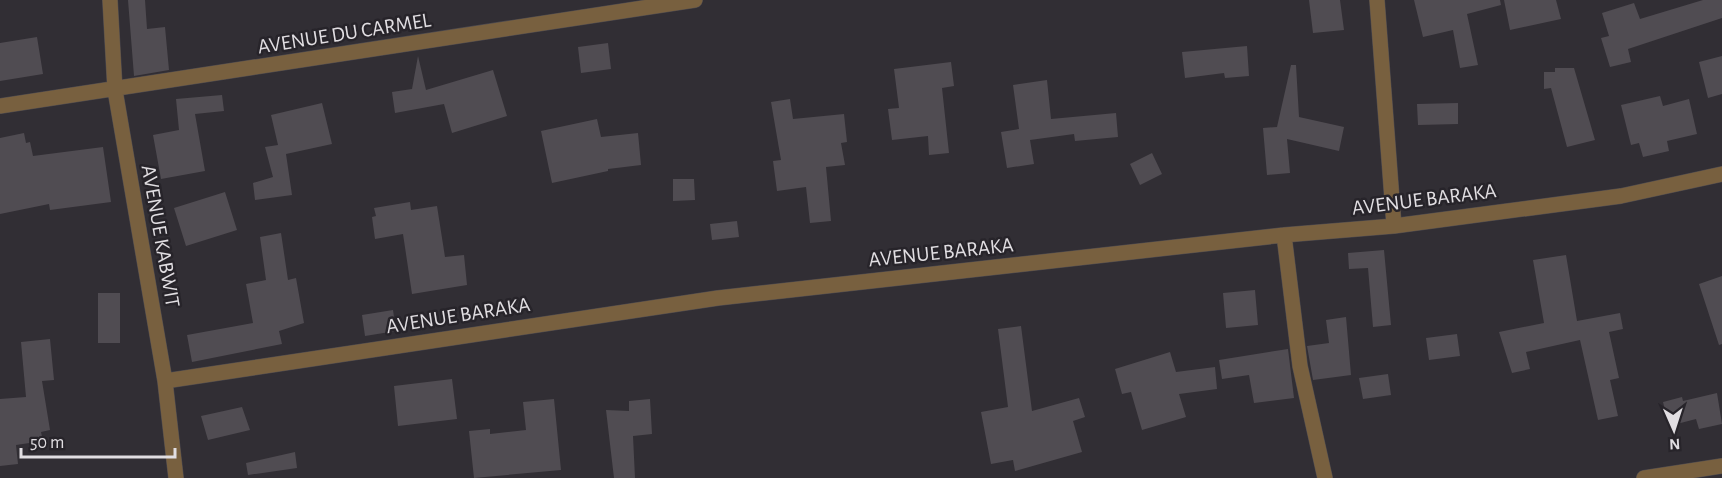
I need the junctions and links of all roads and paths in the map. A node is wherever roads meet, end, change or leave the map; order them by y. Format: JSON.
{"nodes":[{"id":1,"x":110,"y":0,"type":"edge"},
{"id":2,"x":695,"y":0,"type":"edge"},
{"id":3,"x":1377,"y":0,"type":"edge"},
{"id":4,"x":115,"y":90,"type":"junction"},
{"id":5,"x":0,"y":106,"type":"edge"},
{"id":6,"x":1722,"y":174,"type":"edge"},
{"id":7,"x":1394,"y":226,"type":"junction"},
{"id":8,"x":1284,"y":235,"type":"junction"},
{"id":9,"x":165,"y":381,"type":"junction"},
{"id":10,"x":1722,"y":466,"type":"edge"},
{"id":11,"x":176,"y":478,"type":"edge"},
{"id":12,"x":1325,"y":478,"type":"edge"},
{"id":13,"x":1644,"y":478,"type":"edge"}],
"edges":[{"from":1,"to":4,"type":"street","name":"AVENUE KABWIT"},
{"from":2,"to":4,"type":"street","name":"AVENUE DU CARMEL"},
{"from":3,"to":7,"type":"street"},
{"from":4,"to":5,"type":"street","name":"AVENUE DU CARMEL"},
{"from":4,"to":9,"type":"street","name":"AVENUE KABWIT"},
{"from":6,"to":7,"type":"street","name":"AVENUE BARAKA"},
{"from":7,"to":8,"type":"street","name":"AVENUE BARAKA"},
{"from":8,"to":9,"type":"street","name":"AVENUE BARAKA"},
{"from":8,"to":12,"type":"street"},
{"from":9,"to":11,"type":"street","name":"AVENUE KABWIT"},
{"from":10,"to":13,"type":"street"}]}
